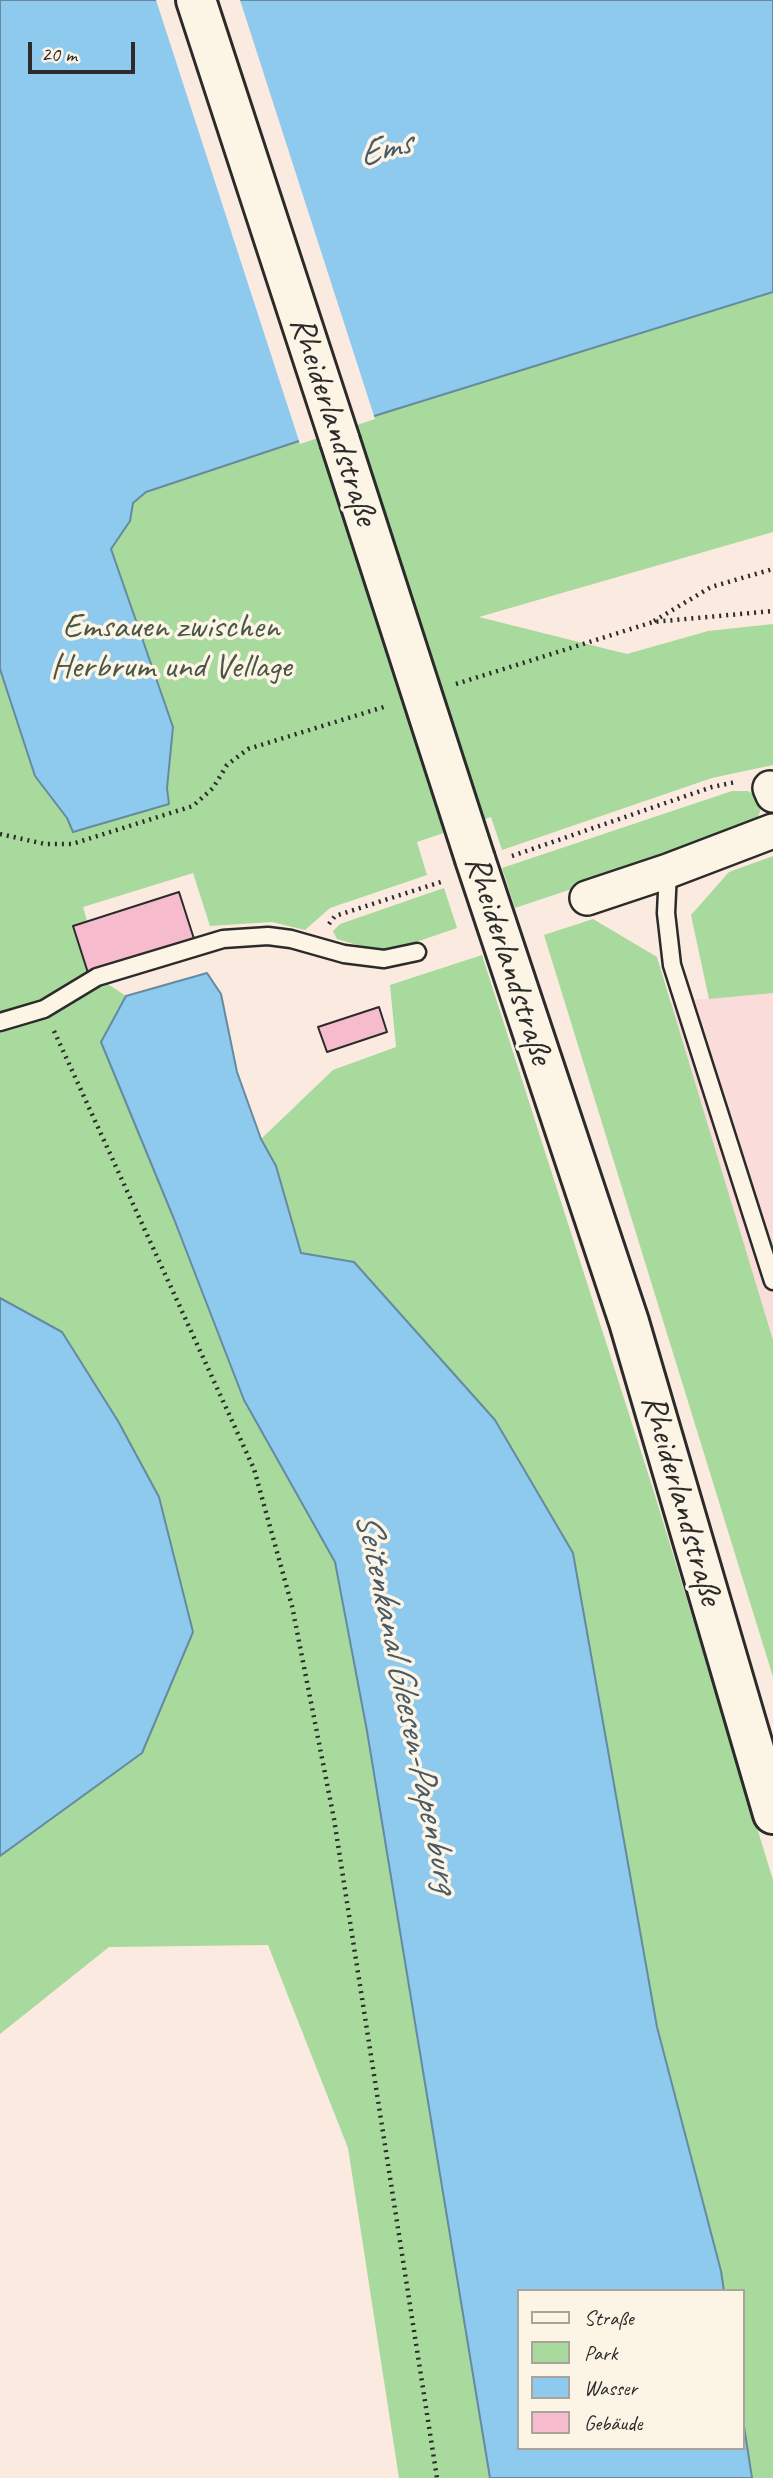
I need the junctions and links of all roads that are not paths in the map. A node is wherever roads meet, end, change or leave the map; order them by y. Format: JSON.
{"nodes":[{"id":1,"x":196,"y":0,"type":"edge"},
{"id":2,"x":773,"y":831,"type":"edge"},
{"id":3,"x":668,"y":871,"type":"junction"},
{"id":4,"x":587,"y":898,"type":"dead end"},
{"id":5,"x":417,"y":952,"type":"dead end"},
{"id":6,"x":0,"y":1022,"type":"edge"},
{"id":7,"x":773,"y":1281,"type":"edge"},
{"id":8,"x":773,"y":1814,"type":"edge"}],
"edges":[{"from":1,"to":8,"type":"main road","name":"Rheiderlandstraße","bridge":true},
{"from":2,"to":3,"type":"street"},
{"from":3,"to":4,"type":"street"},
{"from":3,"to":7,"type":"lane"},
{"from":5,"to":6,"type":"lane"}]}
